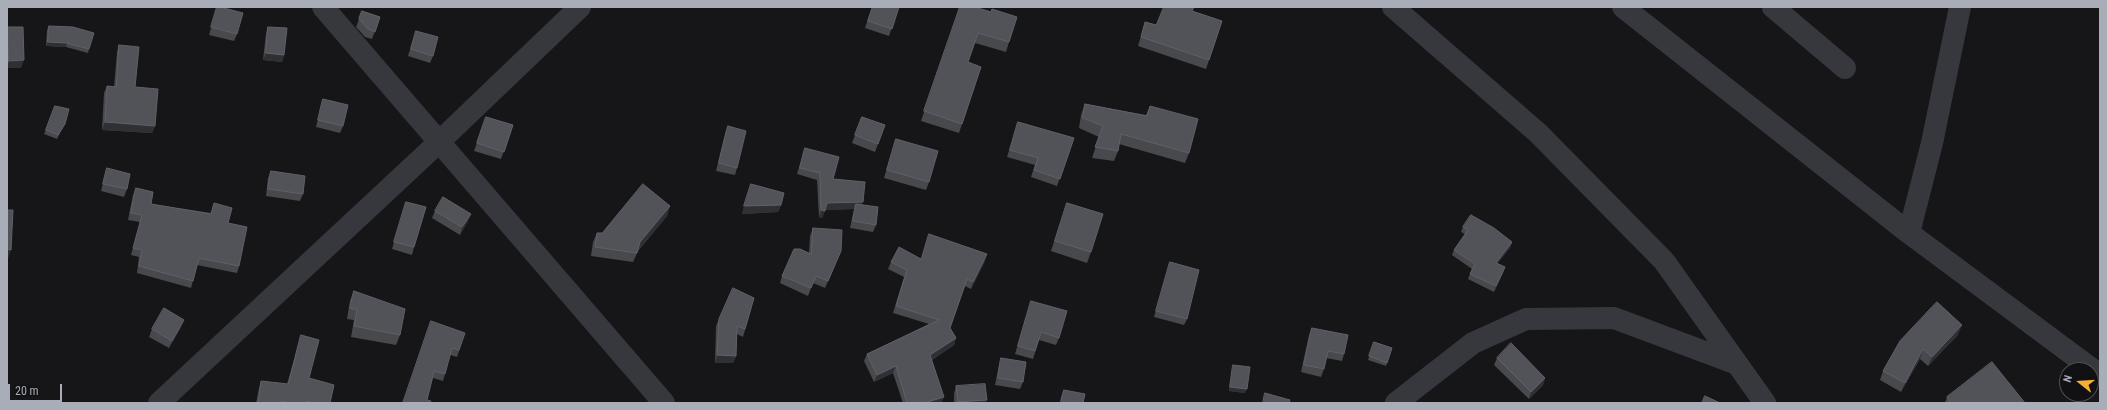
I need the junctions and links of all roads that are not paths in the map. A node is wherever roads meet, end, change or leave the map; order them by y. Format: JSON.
{"nodes":[{"id":1,"x":323,"y":7,"type":"edge"},
{"id":2,"x":580,"y":7,"type":"edge"},
{"id":3,"x":1393,"y":7,"type":"edge"},
{"id":4,"x":1623,"y":7,"type":"edge"},
{"id":5,"x":1773,"y":7,"type":"edge"},
{"id":6,"x":1960,"y":7,"type":"edge"},
{"id":7,"x":1845,"y":68,"type":"dead end"},
{"id":8,"x":439,"y":142,"type":"junction"},
{"id":9,"x":1909,"y":233,"type":"junction"},
{"id":10,"x":1737,"y":364,"type":"junction"},
{"id":11,"x":2100,"y":375,"type":"edge"},
{"id":12,"x":159,"y":403,"type":"edge"},
{"id":13,"x":664,"y":403,"type":"edge"},
{"id":14,"x":1396,"y":403,"type":"edge"},
{"id":15,"x":1765,"y":403,"type":"edge"}],
"edges":[{"from":1,"to":8,"type":"street"},
{"from":2,"to":8,"type":"street"},
{"from":3,"to":10,"type":"street"},
{"from":4,"to":9,"type":"street"},
{"from":5,"to":7,"type":"street"},
{"from":6,"to":9,"type":"street"},
{"from":8,"to":12,"type":"street"},
{"from":8,"to":13,"type":"street"},
{"from":9,"to":11,"type":"street"},
{"from":10,"to":14,"type":"street"},
{"from":10,"to":15,"type":"street"}]}
